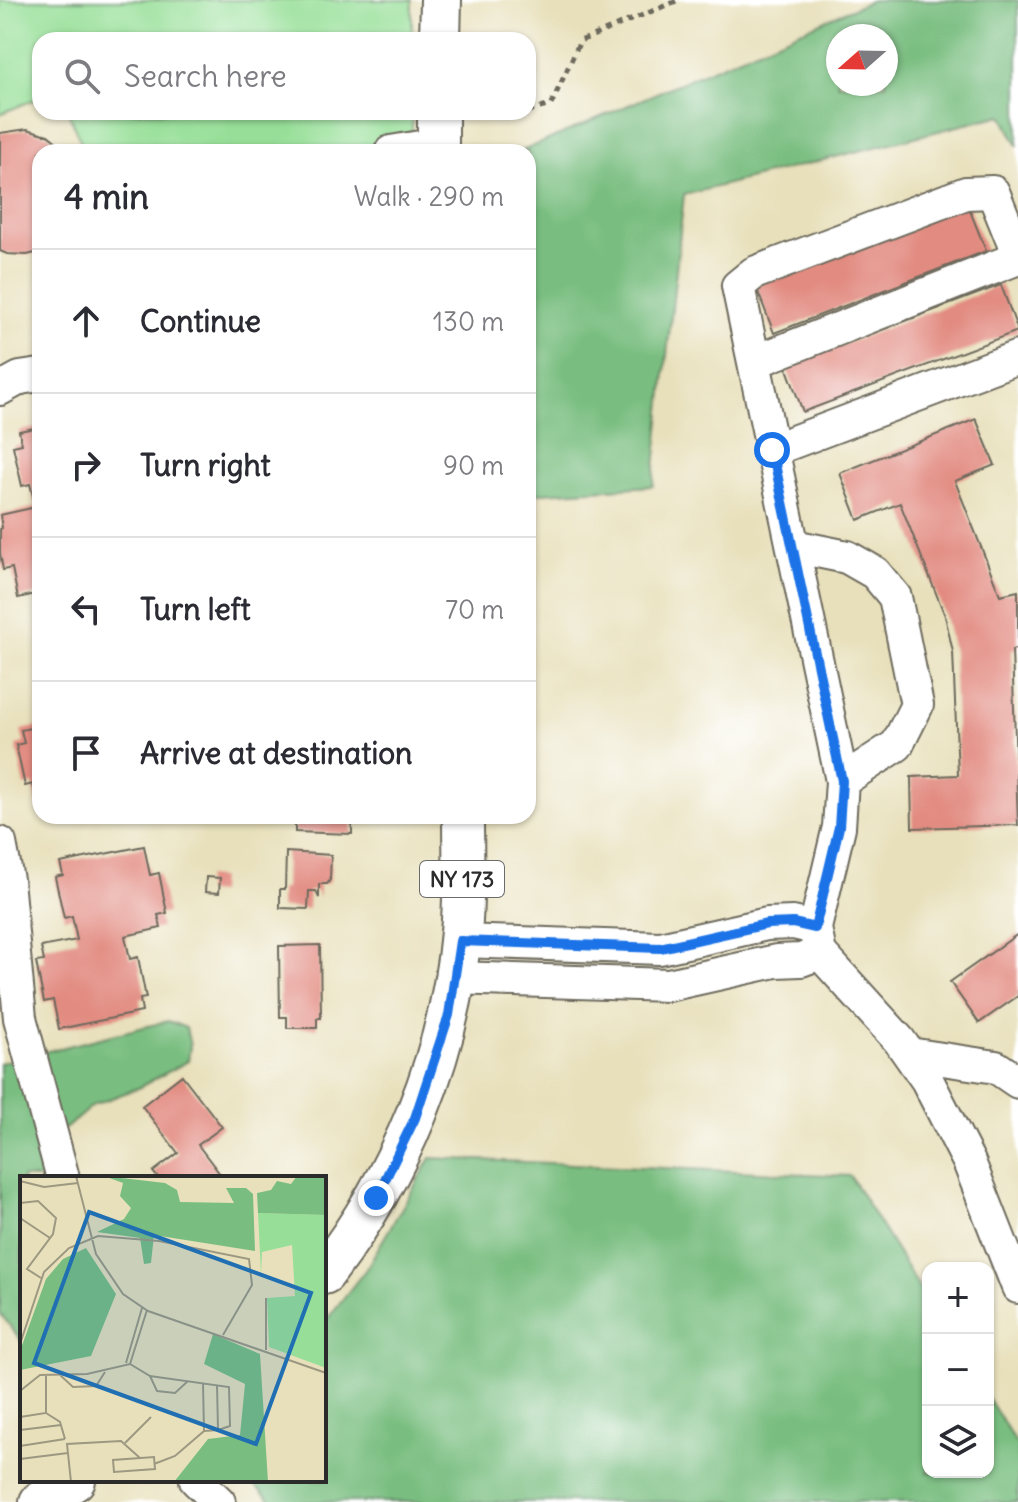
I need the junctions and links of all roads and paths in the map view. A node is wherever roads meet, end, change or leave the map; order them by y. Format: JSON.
{"nodes":[{"id":1,"x":441,"y":0,"type":"edge"},
{"id":2,"x":679,"y":0,"type":"edge"},
{"id":3,"x":440,"y":32,"type":"edge"},
{"id":4,"x":536,"y":109,"type":"edge"},
{"id":5,"x":490,"y":120,"type":"edge"},
{"id":6,"x":438,"y":131,"type":"edge"},
{"id":7,"x":409,"y":144,"type":"edge"},
{"id":8,"x":1018,"y":256,"type":"edge"},
{"id":9,"x":1018,"y":357,"type":"edge"},
{"id":10,"x":754,"y":362,"type":"junction"},
{"id":11,"x":32,"y":376,"type":"edge"},
{"id":12,"x":0,"y":389,"type":"edge"},
{"id":13,"x":772,"y":450,"type":"junction"},
{"id":14,"x":793,"y":546,"type":"junction"},
{"id":15,"x":842,"y":781,"type":"junction"},
{"id":16,"x":463,"y":824,"type":"edge"},
{"id":17,"x":0,"y":843,"type":"edge"},
{"id":18,"x":818,"y":941,"type":"junction"},
{"id":19,"x":627,"y":947,"type":"junction"},
{"id":20,"x":457,"y":959,"type":"junction"},
{"id":21,"x":625,"y":984,"type":"junction"},
{"id":22,"x":909,"y":1054,"type":"junction"},
{"id":23,"x":1018,"y":1082,"type":"edge"},
{"id":24,"x":62,"y":1176,"type":"edge"},
{"id":25,"x":326,"y":1271,"type":"edge"},
{"id":26,"x":1018,"y":1287,"type":"edge"},
{"id":27,"x":72,"y":1482,"type":"edge"},
{"id":28,"x":198,"y":1482,"type":"edge"},
{"id":29,"x":40,"y":1502,"type":"edge"},
{"id":30,"x":219,"y":1502,"type":"edge"}],
"edges":[{"from":1,"to":3,"type":"main road"},
{"from":2,"to":4,"type":"path"},
{"from":5,"to":6,"type":"path"},
{"from":6,"to":7,"type":"street"},
{"from":8,"to":10,"type":"street"},
{"from":8,"to":10,"type":"street"},
{"from":9,"to":13,"type":"street"},
{"from":10,"to":13,"type":"street"},
{"from":11,"to":12,"type":"street"},
{"from":13,"to":14,"type":"street"},
{"from":14,"to":15,"type":"street"},
{"from":14,"to":15,"type":"street"},
{"from":15,"to":18,"type":"street"},
{"from":16,"to":20,"type":"main road","number":"NY 173"},
{"from":17,"to":24,"type":"street"},
{"from":18,"to":19,"type":"street"},
{"from":18,"to":21,"type":"street"},
{"from":18,"to":22,"type":"street"},
{"from":19,"to":20,"type":"street"},
{"from":19,"to":21,"type":"street"},
{"from":20,"to":21,"type":"street"},
{"from":20,"to":25,"type":"main road","number":"NY 173"},
{"from":22,"to":23,"type":"street"},
{"from":22,"to":26,"type":"street"},
{"from":27,"to":29,"type":"main road"},
{"from":28,"to":30,"type":"street"}]}
